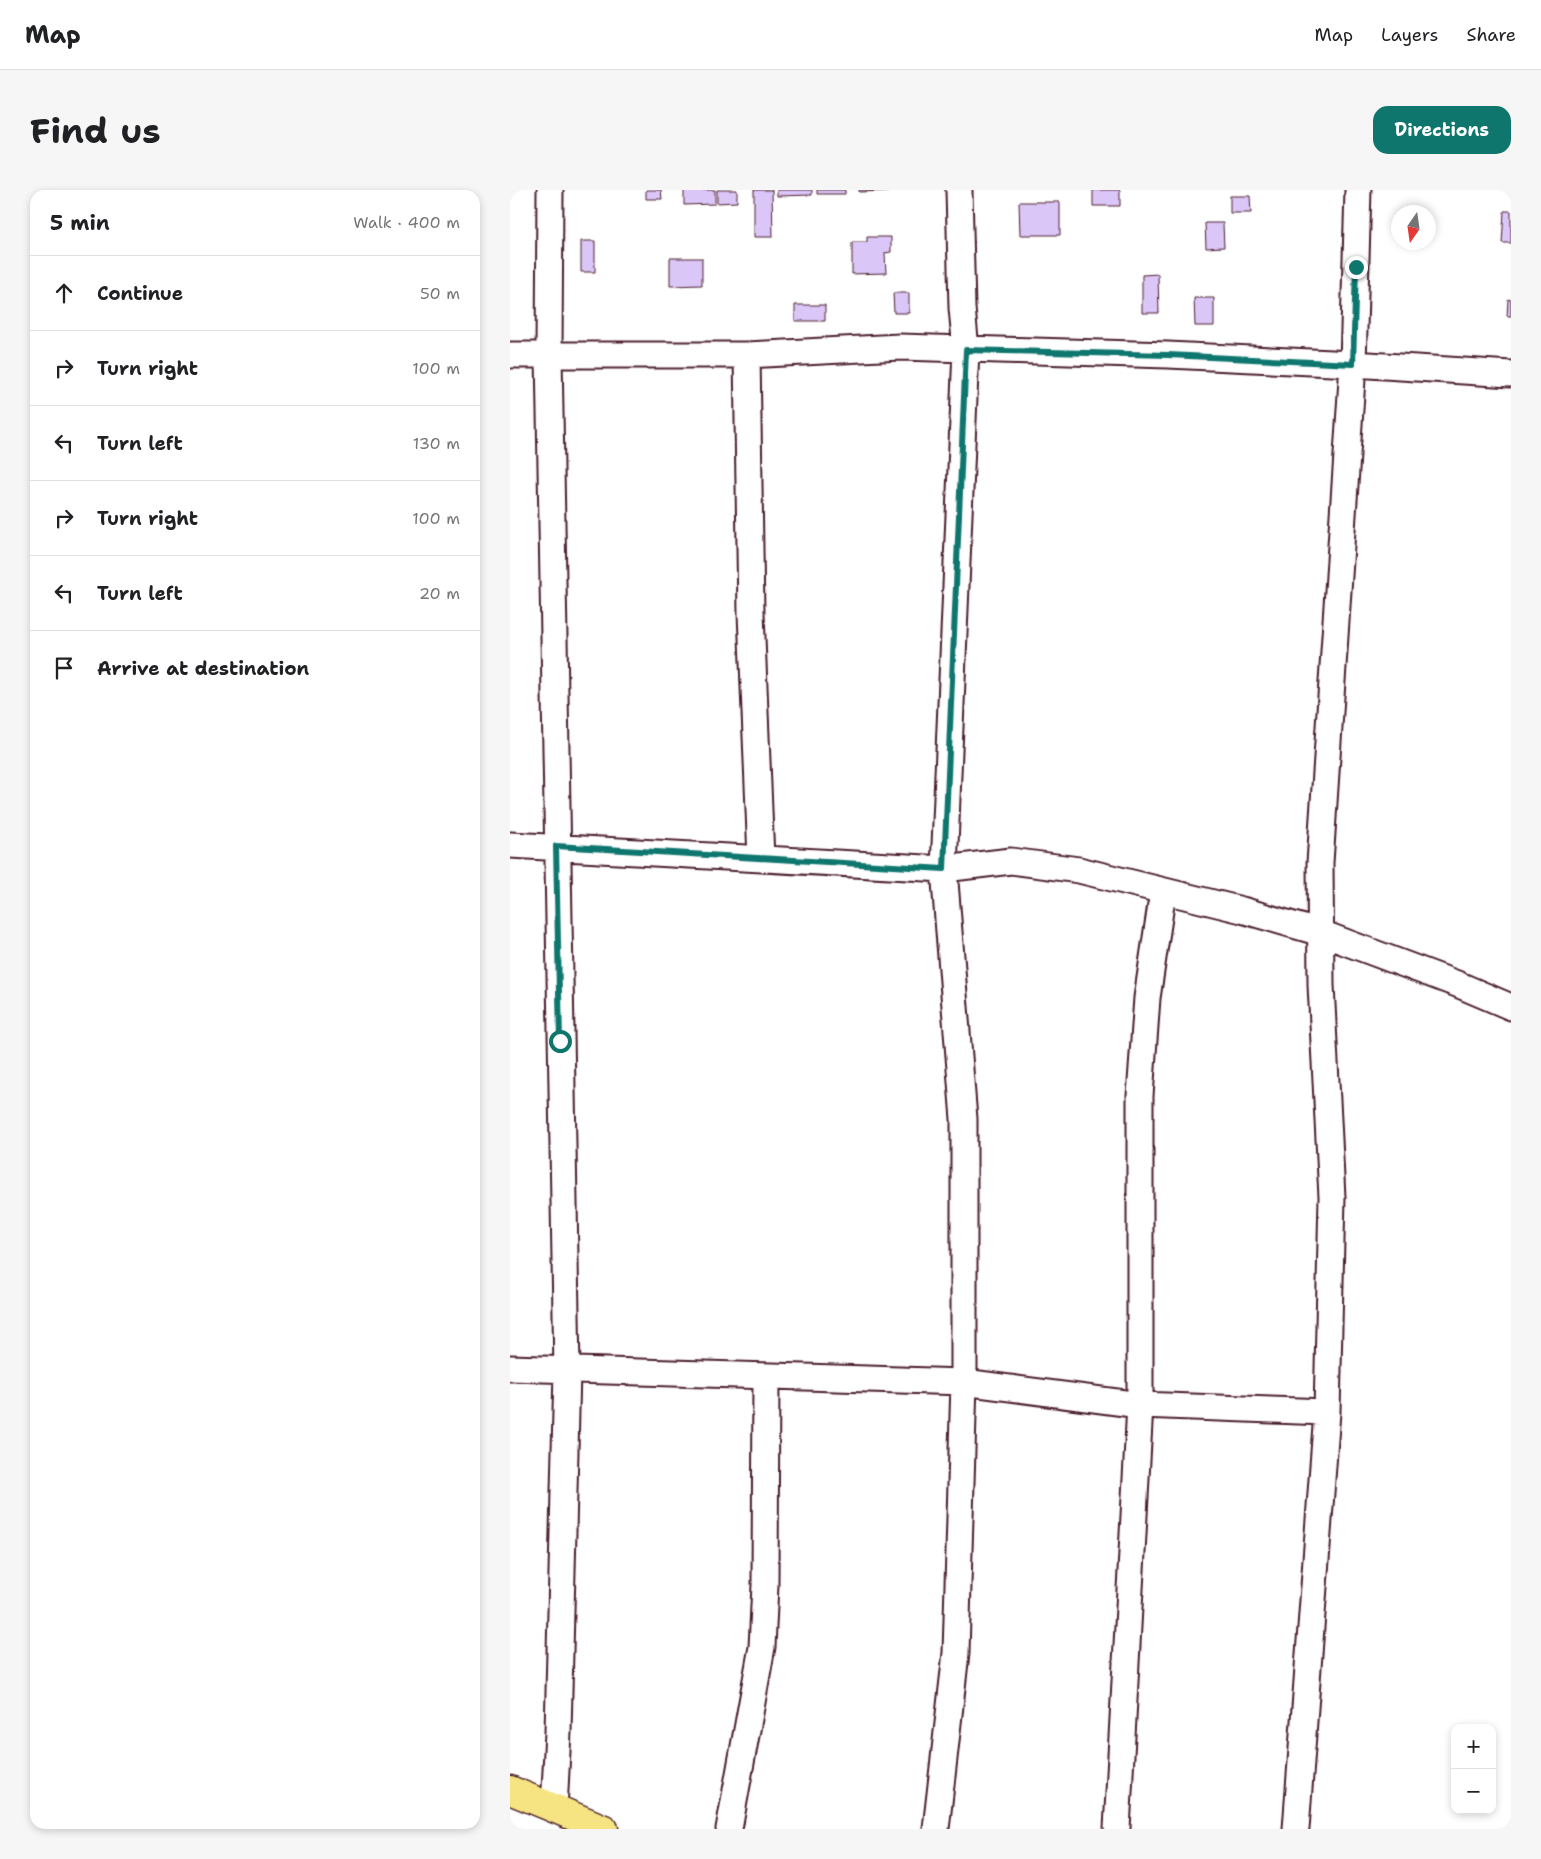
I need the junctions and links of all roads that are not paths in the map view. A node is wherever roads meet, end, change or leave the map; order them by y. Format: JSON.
{"nodes":[{"id":1,"x":550,"y":190,"type":"edge"},
{"id":2,"x":960,"y":190,"type":"edge"},
{"id":3,"x":1358,"y":190,"type":"edge"},
{"id":4,"x":966,"y":350,"type":"junction"},
{"id":5,"x":510,"y":354,"type":"edge"},
{"id":6,"x":549,"y":355,"type":"junction"},
{"id":7,"x":747,"y":355,"type":"junction"},
{"id":8,"x":1353,"y":364,"type":"junction"},
{"id":9,"x":1511,"y":374,"type":"edge"},
{"id":10,"x":510,"y":845,"type":"edge"},
{"id":11,"x":556,"y":846,"type":"junction"},
{"id":12,"x":761,"y":859,"type":"junction"},
{"id":13,"x":944,"y":869,"type":"junction"},
{"id":14,"x":1162,"y":891,"type":"junction"},
{"id":15,"x":1320,"y":933,"type":"junction"},
{"id":16,"x":1511,"y":1007,"type":"edge"},
{"id":17,"x":510,"y":1368,"type":"edge"},
{"id":18,"x":566,"y":1371,"type":"junction"},
{"id":19,"x":766,"y":1376,"type":"junction"},
{"id":20,"x":964,"y":1382,"type":"junction"},
{"id":21,"x":1140,"y":1405,"type":"junction"},
{"id":22,"x":1327,"y":1412,"type":"junction"},
{"id":23,"x":510,"y":1790,"type":"edge"},
{"id":24,"x":554,"y":1809,"type":"junction"},
{"id":25,"x":604,"y":1829,"type":"edge"},
{"id":26,"x":729,"y":1829,"type":"edge"},
{"id":27,"x":936,"y":1829,"type":"edge"},
{"id":28,"x":1117,"y":1829,"type":"edge"},
{"id":29,"x":1296,"y":1829,"type":"edge"}],
"edges":[{"from":1,"to":6,"type":"street"},
{"from":2,"to":4,"type":"street"},
{"from":3,"to":8,"type":"street"},
{"from":4,"to":7,"type":"street"},
{"from":4,"to":8,"type":"street"},
{"from":4,"to":13,"type":"street"},
{"from":5,"to":6,"type":"street"},
{"from":6,"to":7,"type":"street"},
{"from":6,"to":11,"type":"street"},
{"from":7,"to":12,"type":"street"},
{"from":8,"to":9,"type":"street"},
{"from":8,"to":15,"type":"street"},
{"from":10,"to":11,"type":"street"},
{"from":11,"to":12,"type":"street"},
{"from":11,"to":18,"type":"street"},
{"from":12,"to":13,"type":"street"},
{"from":13,"to":14,"type":"street"},
{"from":13,"to":20,"type":"street"},
{"from":14,"to":15,"type":"street"},
{"from":14,"to":21,"type":"street"},
{"from":15,"to":16,"type":"street"},
{"from":15,"to":22,"type":"street"},
{"from":17,"to":18,"type":"street"},
{"from":18,"to":19,"type":"street"},
{"from":18,"to":24,"type":"street"},
{"from":19,"to":20,"type":"street"},
{"from":19,"to":26,"type":"street"},
{"from":20,"to":21,"type":"street"},
{"from":20,"to":27,"type":"street"},
{"from":21,"to":22,"type":"street"},
{"from":21,"to":28,"type":"street"},
{"from":22,"to":29,"type":"street"},
{"from":23,"to":24,"type":"main road"},
{"from":24,"to":25,"type":"main road"}]}
